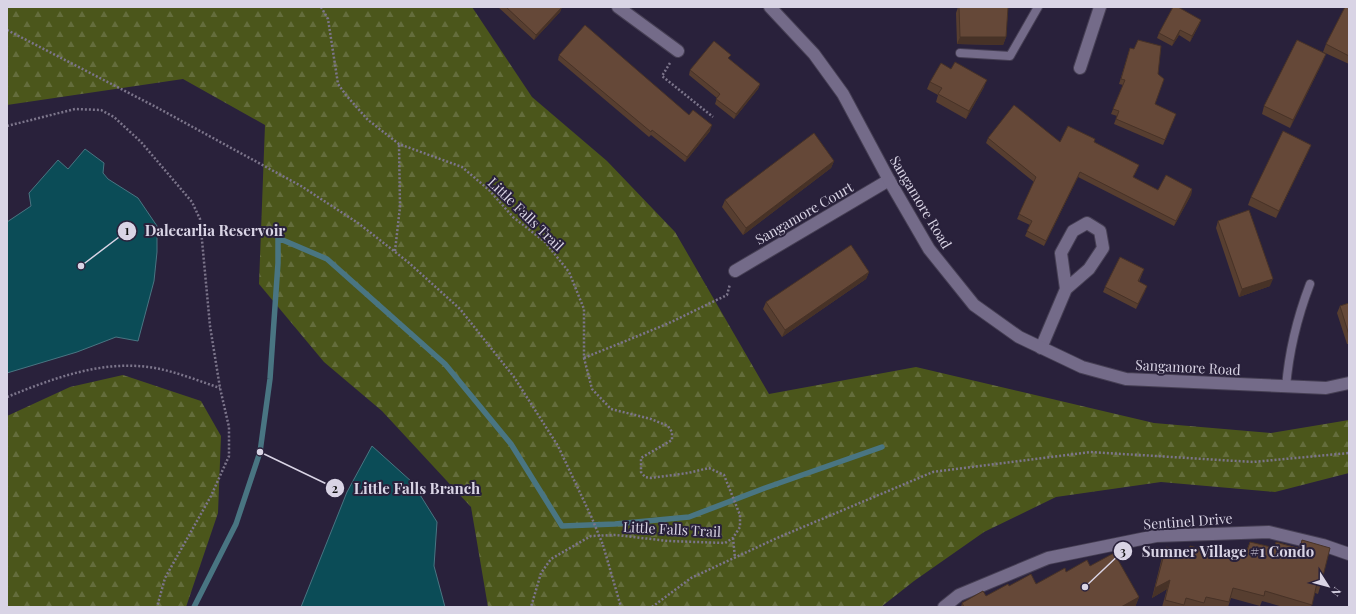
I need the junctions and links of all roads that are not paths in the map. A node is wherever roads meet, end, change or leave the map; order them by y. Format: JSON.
{"nodes":[{"id":1,"x":618,"y":7,"type":"edge"},
{"id":2,"x":770,"y":7,"type":"edge"},
{"id":3,"x":1038,"y":7,"type":"edge"},
{"id":4,"x":1100,"y":7,"type":"edge"},
{"id":5,"x":678,"y":51,"type":"road end"},
{"id":6,"x":960,"y":53,"type":"dead end"},
{"id":7,"x":1080,"y":68,"type":"dead end"},
{"id":8,"x":889,"y":180,"type":"junction"},
{"id":9,"x":735,"y":271,"type":"road end"},
{"id":10,"x":1310,"y":284,"type":"dead end"},
{"id":11,"x":1066,"y":289,"type":"junction"},
{"id":12,"x":1041,"y":348,"type":"junction"},
{"id":13,"x":1349,"y":383,"type":"edge"},
{"id":14,"x":1286,"y":387,"type":"junction"},
{"id":15,"x":1349,"y":554,"type":"edge"},
{"id":16,"x":944,"y":607,"type":"edge"}],
"edges":[{"from":1,"to":5,"type":"street"},
{"from":2,"to":8,"type":"street","name":"Sangamore Road"},
{"from":3,"to":6,"type":"lane"},
{"from":4,"to":7,"type":"street"},
{"from":8,"to":9,"type":"street","name":"Sangamore Court"},
{"from":8,"to":12,"type":"street","name":"Sangamore Road"},
{"from":10,"to":14,"type":"lane"},
{"from":11,"to":11,"type":"street"},
{"from":11,"to":12,"type":"street"},
{"from":12,"to":14,"type":"street","name":"Sangamore Road"},
{"from":13,"to":14,"type":"street","name":"Sangamore Road"},
{"from":15,"to":16,"type":"street","name":"Sentinel Drive"}]}
